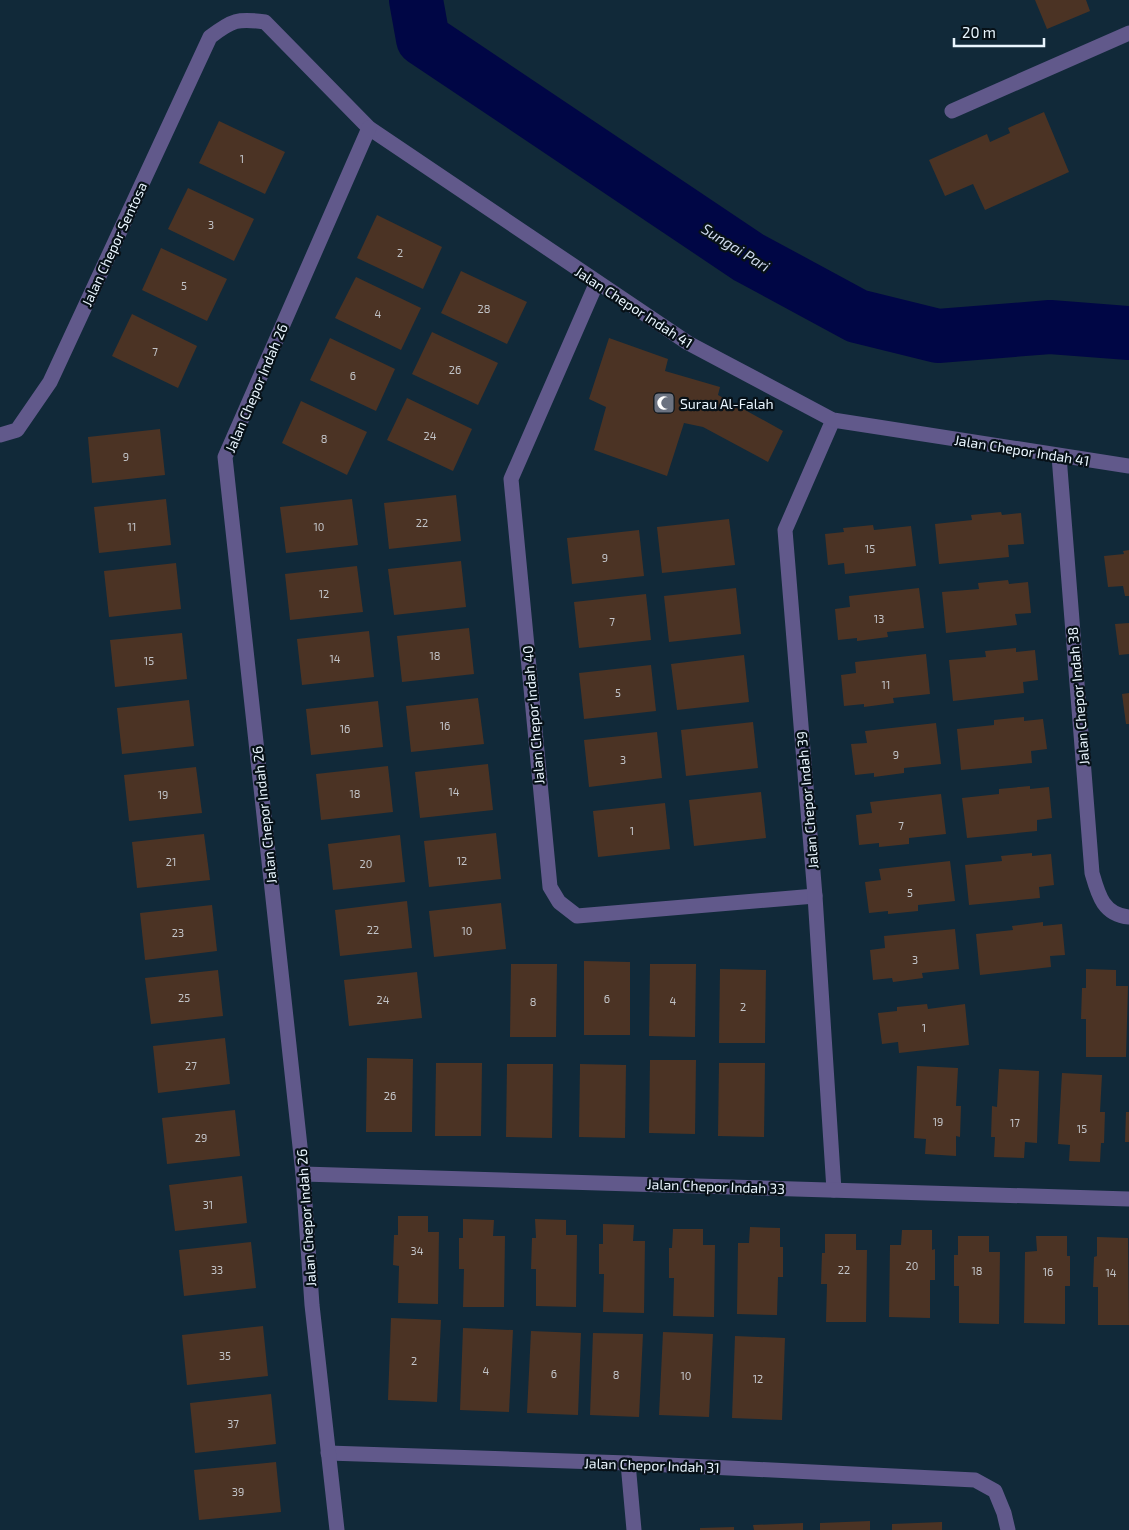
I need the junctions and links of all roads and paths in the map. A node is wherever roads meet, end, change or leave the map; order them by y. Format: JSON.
{"nodes":[{"id":1,"x":1129,"y":33,"type":"edge"},
{"id":2,"x":210,"y":37,"type":"joint"},
{"id":3,"x":952,"y":111,"type":"dead end"},
{"id":4,"x":369,"y":128,"type":"junction"},
{"id":5,"x":597,"y":282,"type":"junction"},
{"id":6,"x":833,"y":420,"type":"junction"},
{"id":7,"x":0,"y":435,"type":"edge"},
{"id":8,"x":1059,"y":456,"type":"junction"},
{"id":9,"x":1129,"y":466,"type":"edge"},
{"id":10,"x":815,"y":896,"type":"junction"},
{"id":11,"x":1129,"y":917,"type":"edge"},
{"id":12,"x":304,"y":1174,"type":"junction"},
{"id":13,"x":834,"y":1190,"type":"junction"},
{"id":14,"x":1129,"y":1199,"type":"edge"},
{"id":15,"x":328,"y":1453,"type":"junction"},
{"id":16,"x":628,"y":1463,"type":"junction"},
{"id":17,"x":337,"y":1530,"type":"edge"},
{"id":18,"x":634,"y":1530,"type":"edge"},
{"id":19,"x":1008,"y":1530,"type":"edge"}],
"edges":[{"from":1,"to":3,"type":"street"},
{"from":2,"to":4,"type":"street","name":"Jalan Chepor Indah 41"},
{"from":2,"to":7,"type":"street","name":"Jalan Chepor Sentosa"},
{"from":4,"to":5,"type":"street","name":"Jalan Chepor Indah 41"},
{"from":4,"to":12,"type":"street","name":"Jalan Chepor Indah 26"},
{"from":5,"to":6,"type":"street","name":"Jalan Chepor Indah 41"},
{"from":5,"to":10,"type":"street","name":"Jalan Chepor Indah 40"},
{"from":6,"to":8,"type":"street","name":"Jalan Chepor Indah 41"},
{"from":6,"to":10,"type":"street","name":"Jalan Chepor Indah 39"},
{"from":8,"to":9,"type":"street","name":"Jalan Chepor Indah 41"},
{"from":8,"to":11,"type":"street","name":"Jalan Chepor Indah 38"},
{"from":10,"to":13,"type":"street","name":"Jalan Chepor Indah 39"},
{"from":12,"to":13,"type":"street","name":"Jalan Chepor Indah 33"},
{"from":12,"to":15,"type":"street","name":"Jalan Chepor Indah 26"},
{"from":13,"to":14,"type":"street","name":"Jalan Chepor Indah 33"},
{"from":15,"to":16,"type":"street","name":"Jalan Chepor Indah 31"},
{"from":15,"to":17,"type":"street","name":"Jalan Chepor Indah 26"},
{"from":16,"to":18,"type":"street"},
{"from":16,"to":19,"type":"street","name":"Jalan Chepor Indah 31"}]}
